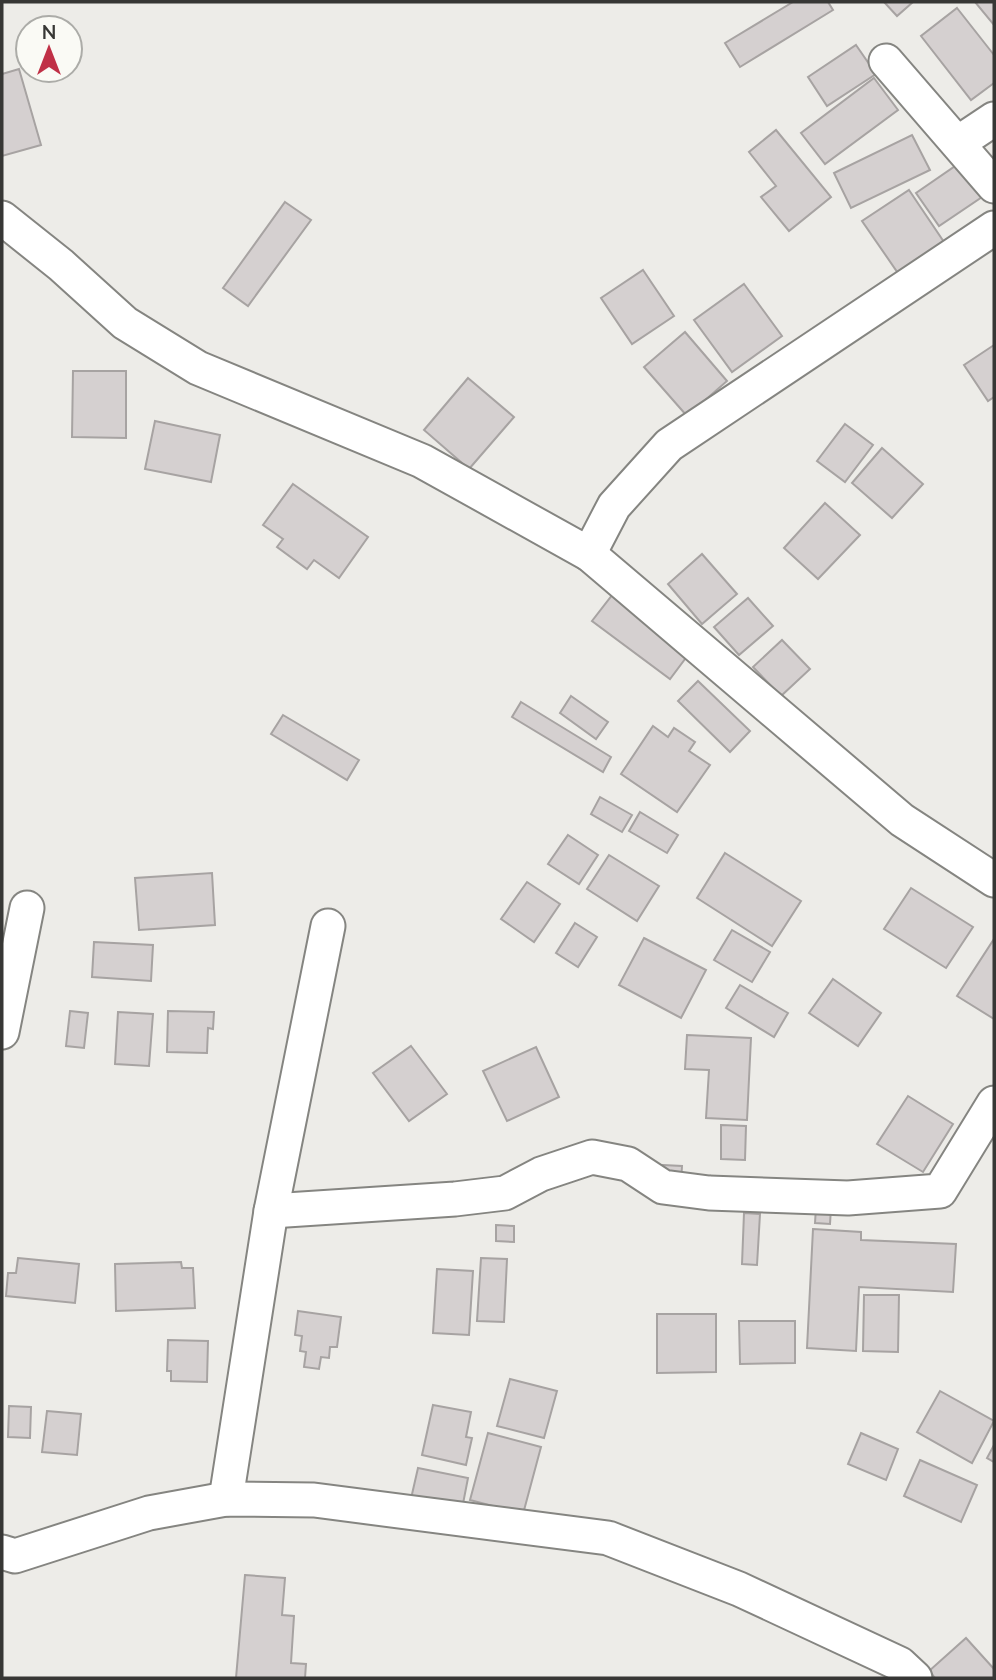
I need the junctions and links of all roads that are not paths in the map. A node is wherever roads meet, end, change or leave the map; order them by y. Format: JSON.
{"nodes":[{"id":1,"x":886,"y":61,"type":"dead end"},
{"id":2,"x":994,"y":119,"type":"edge"},
{"id":3,"x":958,"y":143,"type":"junction"},
{"id":4,"x":994,"y":186,"type":"edge"},
{"id":5,"x":2,"y":218,"type":"edge"},
{"id":6,"x":994,"y":228,"type":"edge"},
{"id":7,"x":589,"y":554,"type":"junction"},
{"id":8,"x":994,"y":880,"type":"edge"},
{"id":9,"x":27,"y":908,"type":"dead end"},
{"id":10,"x":328,"y":926,"type":"dead end"},
{"id":11,"x":2,"y":1032,"type":"edge"},
{"id":12,"x":994,"y":1104,"type":"edge"},
{"id":13,"x":271,"y":1211,"type":"junction"},
{"id":14,"x":226,"y":1499,"type":"junction"},
{"id":15,"x":2,"y":1552,"type":"edge"},
{"id":16,"x":915,"y":1678,"type":"edge"}],
"edges":[{"from":1,"to":3,"type":"street"},
{"from":2,"to":3,"type":"street"},
{"from":3,"to":4,"type":"street"},
{"from":5,"to":7,"type":"street"},
{"from":6,"to":7,"type":"street"},
{"from":7,"to":8,"type":"street"},
{"from":9,"to":11,"type":"street"},
{"from":10,"to":13,"type":"street"},
{"from":12,"to":13,"type":"street"},
{"from":13,"to":14,"type":"street"},
{"from":14,"to":15,"type":"street"},
{"from":14,"to":16,"type":"street"}]}
